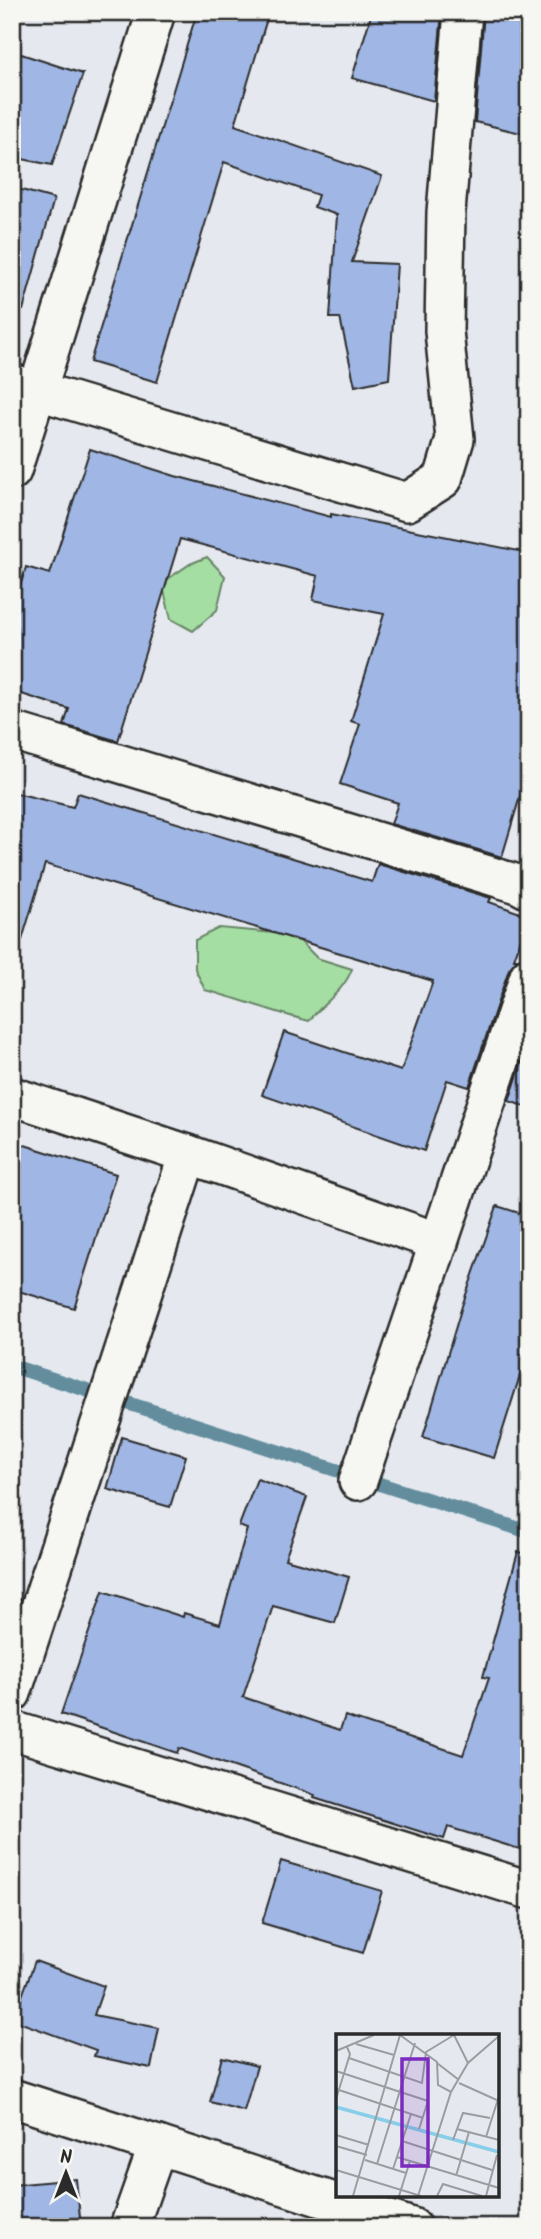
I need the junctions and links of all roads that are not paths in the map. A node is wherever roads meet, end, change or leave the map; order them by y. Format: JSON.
{"nodes":[{"id":1,"x":156,"y":12,"type":"edge"},
{"id":2,"x":463,"y":12,"type":"edge"},
{"id":3,"x":24,"y":387,"type":"edge"},
{"id":4,"x":12,"y":471,"type":"edge"},
{"id":5,"x":12,"y":731,"type":"edge"},
{"id":6,"x":529,"y":890,"type":"edge"},
{"id":7,"x":529,"y":976,"type":"edge"},
{"id":8,"x":12,"y":1096,"type":"edge"},
{"id":9,"x":188,"y":1154,"type":"junction"},
{"id":10,"x":439,"y":1242,"type":"junction"},
{"id":11,"x":358,"y":1481,"type":"dead end"},
{"id":12,"x":12,"y":1693,"type":"edge"},
{"id":13,"x":12,"y":1730,"type":"edge"},
{"id":14,"x":529,"y":1890,"type":"edge"},
{"id":15,"x":12,"y":2098,"type":"edge"},
{"id":16,"x":158,"y":2145,"type":"junction"},
{"id":17,"x":129,"y":2227,"type":"edge"},
{"id":18,"x":412,"y":2227,"type":"edge"}],
"edges":[{"from":1,"to":3,"type":"street"},
{"from":2,"to":3,"type":"street"},
{"from":3,"to":4,"type":"street"},
{"from":5,"to":6,"type":"street"},
{"from":7,"to":10,"type":"street"},
{"from":8,"to":9,"type":"street"},
{"from":9,"to":10,"type":"street"},
{"from":9,"to":12,"type":"street"},
{"from":10,"to":11,"type":"street"},
{"from":13,"to":14,"type":"street"},
{"from":15,"to":16,"type":"street"},
{"from":16,"to":17,"type":"street"},
{"from":16,"to":18,"type":"street"}]}
